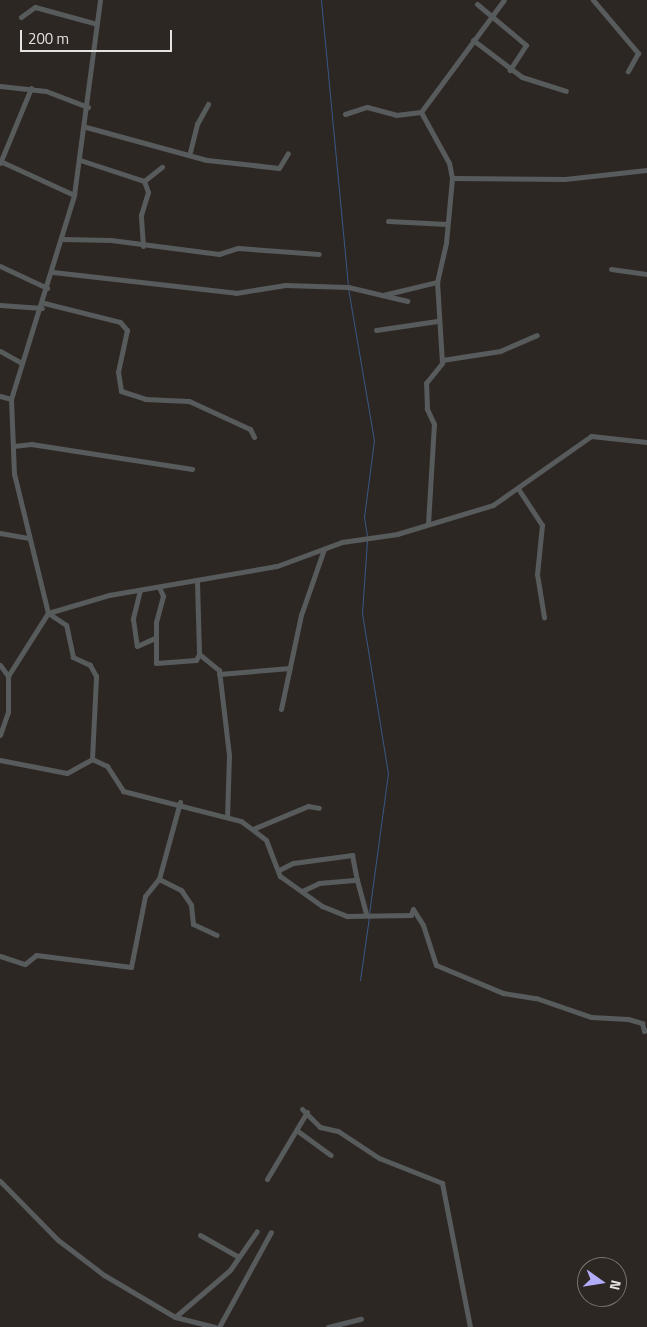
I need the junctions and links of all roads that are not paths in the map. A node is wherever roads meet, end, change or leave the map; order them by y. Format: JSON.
{"nodes":[{"id":1,"x":100,"y":0,"type":"edge"},
{"id":2,"x":504,"y":0,"type":"edge"},
{"id":3,"x":593,"y":0,"type":"edge"},
{"id":4,"x":477,"y":4,"type":"dead end"},
{"id":5,"x":491,"y":16,"type":"junction"},
{"id":6,"x":21,"y":17,"type":"dead end"},
{"id":7,"x":97,"y":24,"type":"junction"},
{"id":8,"x":473,"y":40,"type":"junction"},
{"id":9,"x":510,"y":70,"type":"junction"},
{"id":10,"x":628,"y":71,"type":"dead end"},
{"id":11,"x":0,"y":86,"type":"edge"},
{"id":12,"x":31,"y":88,"type":"junction"},
{"id":13,"x":566,"y":91,"type":"dead end"},
{"id":14,"x":208,"y":104,"type":"dead end"},
{"id":15,"x":88,"y":106,"type":"junction"},
{"id":16,"x":421,"y":112,"type":"junction"},
{"id":17,"x":345,"y":114,"type":"dead end"},
{"id":18,"x":86,"y":127,"type":"junction"},
{"id":19,"x":190,"y":152,"type":"junction"},
{"id":20,"x":288,"y":153,"type":"dead end"},
{"id":21,"x":80,"y":160,"type":"junction"},
{"id":22,"x":0,"y":162,"type":"edge"},
{"id":23,"x":162,"y":167,"type":"dead end"},
{"id":24,"x":647,"y":170,"type":"edge"},
{"id":25,"x":452,"y":178,"type":"junction"},
{"id":26,"x":144,"y":181,"type":"junction"},
{"id":27,"x":74,"y":195,"type":"junction"},
{"id":28,"x":388,"y":221,"type":"dead end"},
{"id":29,"x":447,"y":224,"type":"junction"},
{"id":30,"x":62,"y":239,"type":"junction"},
{"id":31,"x":143,"y":246,"type":"junction"},
{"id":32,"x":319,"y":254,"type":"dead end"},
{"id":33,"x":0,"y":266,"type":"edge"},
{"id":34,"x":611,"y":269,"type":"dead end"},
{"id":35,"x":53,"y":272,"type":"junction"},
{"id":36,"x":647,"y":274,"type":"edge"},
{"id":37,"x":437,"y":282,"type":"junction"},
{"id":38,"x":48,"y":288,"type":"junction"},
{"id":39,"x":382,"y":296,"type":"junction"},
{"id":40,"x":407,"y":301,"type":"dead end"},
{"id":41,"x":0,"y":305,"type":"edge"},
{"id":42,"x":43,"y":306,"type":"junction"},
{"id":43,"x":437,"y":321,"type":"junction"},
{"id":44,"x":376,"y":330,"type":"dead end"},
{"id":45,"x":537,"y":335,"type":"dead end"},
{"id":46,"x":0,"y":351,"type":"edge"},
{"id":47,"x":442,"y":360,"type":"junction"},
{"id":48,"x":22,"y":362,"type":"junction"},
{"id":49,"x":0,"y":396,"type":"edge"},
{"id":50,"x":11,"y":399,"type":"junction"},
{"id":51,"x":254,"y":437,"type":"dead end"},
{"id":52,"x":647,"y":442,"type":"edge"},
{"id":53,"x":13,"y":446,"type":"junction"},
{"id":54,"x":192,"y":469,"type":"dead end"},
{"id":55,"x":518,"y":490,"type":"junction"},
{"id":56,"x":428,"y":524,"type":"junction"},
{"id":57,"x":0,"y":533,"type":"edge"},
{"id":58,"x":28,"y":538,"type":"junction"},
{"id":59,"x":324,"y":549,"type":"junction"},
{"id":60,"x":197,"y":581,"type":"junction"},
{"id":61,"x":159,"y":586,"type":"junction"},
{"id":62,"x":140,"y":590,"type":"junction"},
{"id":63,"x":48,"y":613,"type":"junction"},
{"id":64,"x":544,"y":617,"type":"dead end"},
{"id":65,"x":155,"y":638,"type":"junction"},
{"id":66,"x":199,"y":654,"type":"junction"},
{"id":67,"x":0,"y":665,"type":"edge"},
{"id":68,"x":290,"y":668,"type":"junction"},
{"id":69,"x":219,"y":674,"type":"junction"},
{"id":70,"x":8,"y":676,"type":"junction"},
{"id":71,"x":281,"y":709,"type":"dead end"},
{"id":72,"x":0,"y":734,"type":"edge"},
{"id":73,"x":92,"y":759,"type":"junction"},
{"id":74,"x":0,"y":760,"type":"edge"},
{"id":75,"x":180,"y":802,"type":"junction"},
{"id":76,"x":319,"y":808,"type":"dead end"},
{"id":77,"x":227,"y":817,"type":"junction"},
{"id":78,"x":253,"y":829,"type":"junction"},
{"id":79,"x":279,"y":870,"type":"junction"},
{"id":80,"x":159,"y":879,"type":"junction"},
{"id":81,"x":357,"y":880,"type":"junction"},
{"id":82,"x":302,"y":891,"type":"junction"},
{"id":83,"x":366,"y":913,"type":"junction"},
{"id":84,"x":217,"y":935,"type":"dead end"},
{"id":85,"x":0,"y":956,"type":"edge"},
{"id":86,"x":647,"y":1031,"type":"edge"},
{"id":87,"x":302,"y":1109,"type":"dead end"},
{"id":88,"x":307,"y":1112,"type":"junction"},
{"id":89,"x":299,"y":1132,"type":"junction"},
{"id":90,"x":331,"y":1155,"type":"dead end"},
{"id":91,"x":267,"y":1178,"type":"dead end"},
{"id":92,"x":0,"y":1181,"type":"edge"},
{"id":93,"x":257,"y":1231,"type":"dead end"},
{"id":94,"x":270,"y":1232,"type":"dead end"},
{"id":95,"x":200,"y":1235,"type":"dead end"},
{"id":96,"x":237,"y":1256,"type":"junction"},
{"id":97,"x":175,"y":1317,"type":"junction"},
{"id":98,"x":361,"y":1319,"type":"dead end"},
{"id":99,"x":215,"y":1327,"type":"edge"},
{"id":100,"x":219,"y":1327,"type":"edge"},
{"id":101,"x":328,"y":1327,"type":"edge"},
{"id":102,"x":470,"y":1327,"type":"edge"}],
"edges":[{"from":1,"to":7,"type":"street"},
{"from":2,"to":5,"type":"street"},
{"from":3,"to":10,"type":"street"},
{"from":4,"to":5,"type":"street"},
{"from":5,"to":8,"type":"street"},
{"from":5,"to":9,"type":"street"},
{"from":6,"to":7,"type":"street"},
{"from":7,"to":15,"type":"street"},
{"from":8,"to":9,"type":"street"},
{"from":8,"to":16,"type":"street"},
{"from":9,"to":13,"type":"street"},
{"from":11,"to":12,"type":"street"},
{"from":12,"to":15,"type":"street"},
{"from":12,"to":22,"type":"street"},
{"from":14,"to":19,"type":"street"},
{"from":15,"to":18,"type":"street"},
{"from":16,"to":17,"type":"street"},
{"from":16,"to":25,"type":"street"},
{"from":18,"to":19,"type":"street"},
{"from":18,"to":21,"type":"street"},
{"from":19,"to":20,"type":"street"},
{"from":21,"to":26,"type":"street"},
{"from":21,"to":27,"type":"street"},
{"from":22,"to":27,"type":"street"},
{"from":23,"to":26,"type":"street"},
{"from":24,"to":25,"type":"street"},
{"from":25,"to":29,"type":"street"},
{"from":26,"to":31,"type":"street"},
{"from":27,"to":30,"type":"street"},
{"from":28,"to":29,"type":"street"},
{"from":29,"to":37,"type":"street"},
{"from":30,"to":31,"type":"street"},
{"from":30,"to":35,"type":"street"},
{"from":31,"to":32,"type":"street"},
{"from":33,"to":38,"type":"street"},
{"from":34,"to":36,"type":"street"},
{"from":35,"to":38,"type":"street"},
{"from":35,"to":39,"type":"street"},
{"from":37,"to":39,"type":"street"},
{"from":37,"to":43,"type":"street"},
{"from":38,"to":42,"type":"street"},
{"from":39,"to":40,"type":"street"},
{"from":41,"to":42,"type":"street"},
{"from":42,"to":48,"type":"street"},
{"from":42,"to":51,"type":"street"},
{"from":43,"to":44,"type":"street"},
{"from":43,"to":47,"type":"street"},
{"from":45,"to":47,"type":"street"},
{"from":46,"to":48,"type":"street"},
{"from":47,"to":56,"type":"street"},
{"from":48,"to":50,"type":"street"},
{"from":49,"to":50,"type":"street"},
{"from":50,"to":53,"type":"street"},
{"from":52,"to":55,"type":"street"},
{"from":53,"to":54,"type":"street"},
{"from":53,"to":58,"type":"street"},
{"from":55,"to":56,"type":"street"},
{"from":55,"to":64,"type":"street"},
{"from":56,"to":59,"type":"street"},
{"from":57,"to":58,"type":"street"},
{"from":58,"to":63,"type":"street"},
{"from":59,"to":60,"type":"street"},
{"from":59,"to":68,"type":"street"},
{"from":60,"to":61,"type":"street"},
{"from":60,"to":66,"type":"street"},
{"from":61,"to":62,"type":"street"},
{"from":61,"to":65,"type":"street"},
{"from":62,"to":63,"type":"street"},
{"from":62,"to":65,"type":"street"},
{"from":63,"to":70,"type":"street"},
{"from":63,"to":73,"type":"street"},
{"from":65,"to":66,"type":"street"},
{"from":66,"to":69,"type":"street"},
{"from":67,"to":70,"type":"street"},
{"from":68,"to":69,"type":"street"},
{"from":68,"to":71,"type":"street"},
{"from":69,"to":77,"type":"street"},
{"from":70,"to":72,"type":"street"},
{"from":73,"to":74,"type":"street"},
{"from":73,"to":75,"type":"street"},
{"from":75,"to":77,"type":"street"},
{"from":75,"to":80,"type":"street"},
{"from":76,"to":78,"type":"street"},
{"from":77,"to":78,"type":"street"},
{"from":78,"to":79,"type":"street"},
{"from":79,"to":81,"type":"street"},
{"from":79,"to":82,"type":"street"},
{"from":80,"to":84,"type":"street"},
{"from":80,"to":85,"type":"street"},
{"from":81,"to":82,"type":"street"},
{"from":81,"to":83,"type":"street"},
{"from":82,"to":83,"type":"street"},
{"from":83,"to":86,"type":"street"},
{"from":87,"to":88,"type":"street"},
{"from":88,"to":89,"type":"street"},
{"from":88,"to":102,"type":"street"},
{"from":89,"to":90,"type":"street"},
{"from":89,"to":91,"type":"street"},
{"from":92,"to":97,"type":"street"},
{"from":93,"to":96,"type":"street"},
{"from":94,"to":100,"type":"street"},
{"from":95,"to":96,"type":"street"},
{"from":96,"to":97,"type":"street"},
{"from":97,"to":99,"type":"street"},
{"from":98,"to":101,"type":"street"}]}
